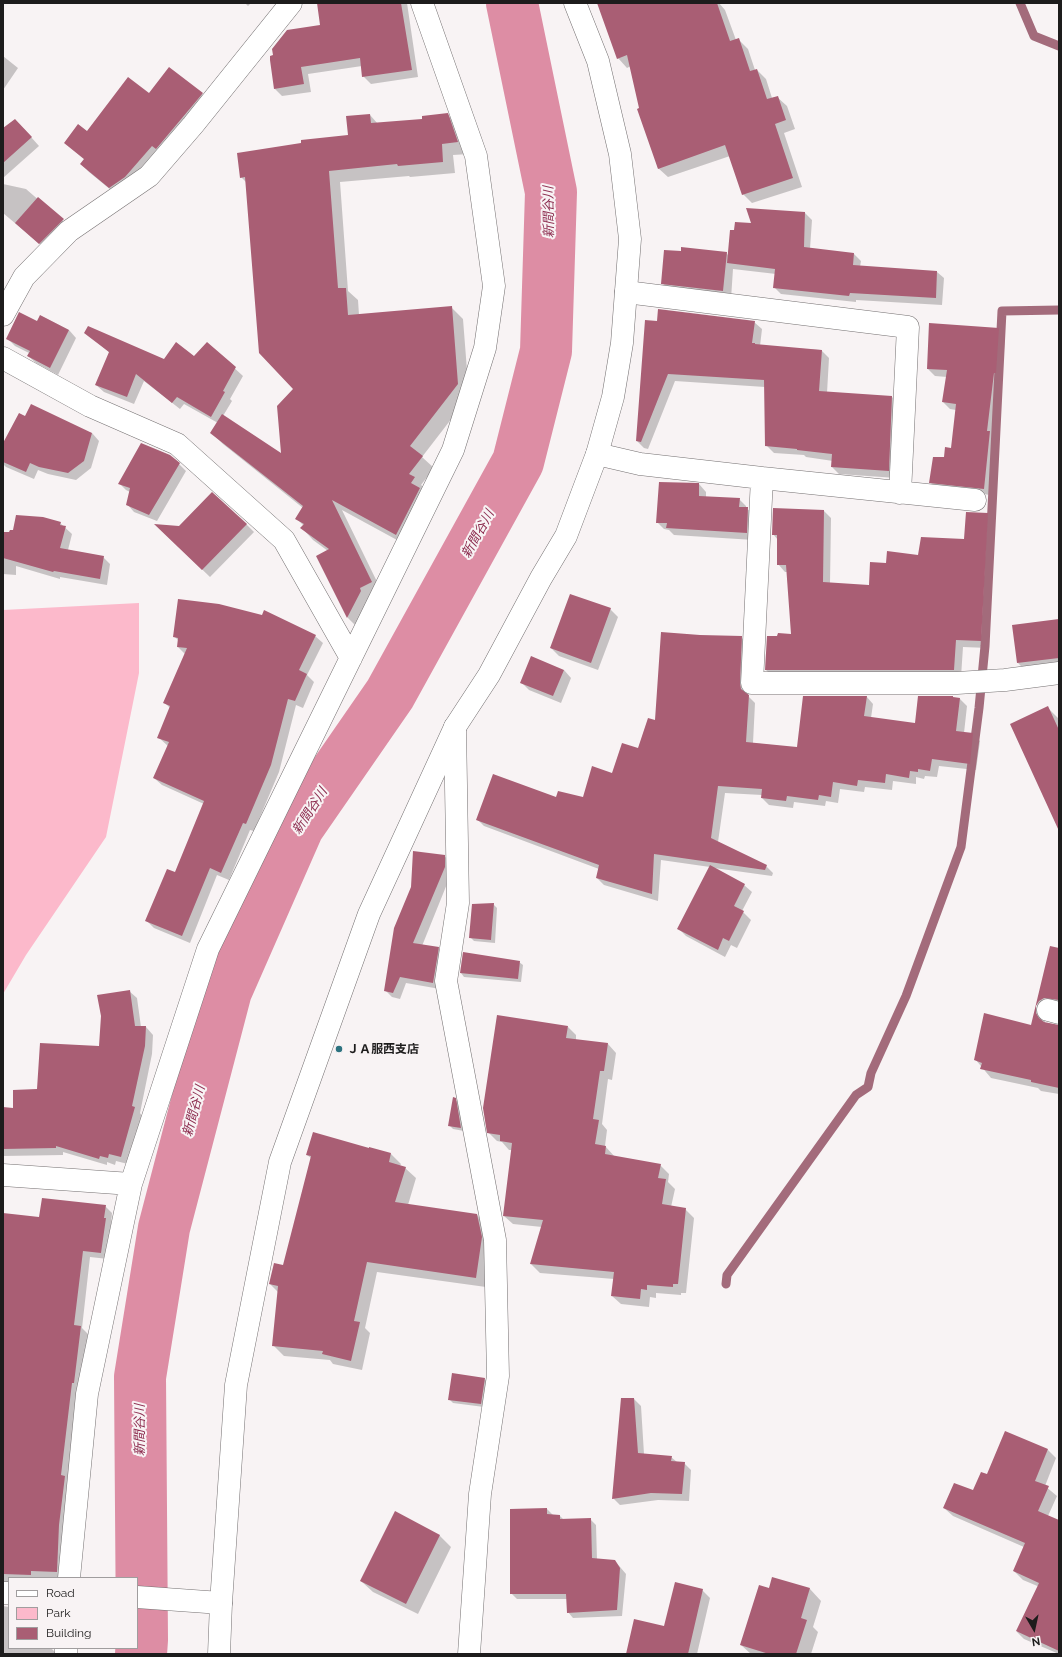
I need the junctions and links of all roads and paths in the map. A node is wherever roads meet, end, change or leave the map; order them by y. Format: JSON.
{"nodes":[{"id":1,"x":291,"y":3,"type":"edge"},
{"id":2,"x":422,"y":3,"type":"edge"},
{"id":3,"x":575,"y":3,"type":"edge"},
{"id":4,"x":626,"y":292,"type":"junction"},
{"id":5,"x":3,"y":315,"type":"edge"},
{"id":6,"x":3,"y":358,"type":"edge"},
{"id":7,"x":597,"y":454,"type":"junction"},
{"id":8,"x":762,"y":478,"type":"junction"},
{"id":9,"x":900,"y":493,"type":"junction"},
{"id":10,"x":975,"y":500,"type":"dead end"},
{"id":11,"x":351,"y":658,"type":"junction"},
{"id":12,"x":1059,"y":673,"type":"edge"},
{"id":13,"x":455,"y":727,"type":"junction"},
{"id":14,"x":3,"y":1175,"type":"edge"},
{"id":15,"x":131,"y":1184,"type":"junction"},
{"id":16,"x":69,"y":1577,"type":"edge"},
{"id":17,"x":138,"y":1597,"type":"edge"},
{"id":18,"x":221,"y":1603,"type":"junction"},
{"id":19,"x":220,"y":1654,"type":"edge"},
{"id":20,"x":469,"y":1654,"type":"edge"}],
"edges":[{"from":1,"to":5,"type":"street"},
{"from":2,"to":11,"type":"street"},
{"from":3,"to":4,"type":"street"},
{"from":4,"to":7,"type":"street"},
{"from":4,"to":9,"type":"street"},
{"from":6,"to":11,"type":"street"},
{"from":7,"to":8,"type":"street"},
{"from":7,"to":13,"type":"street"},
{"from":8,"to":9,"type":"street"},
{"from":8,"to":12,"type":"street"},
{"from":9,"to":10,"type":"street"},
{"from":11,"to":15,"type":"street"},
{"from":13,"to":18,"type":"street"},
{"from":13,"to":20,"type":"street"},
{"from":14,"to":15,"type":"street"},
{"from":15,"to":16,"type":"street"},
{"from":17,"to":18,"type":"street"},
{"from":18,"to":19,"type":"street"}]}
